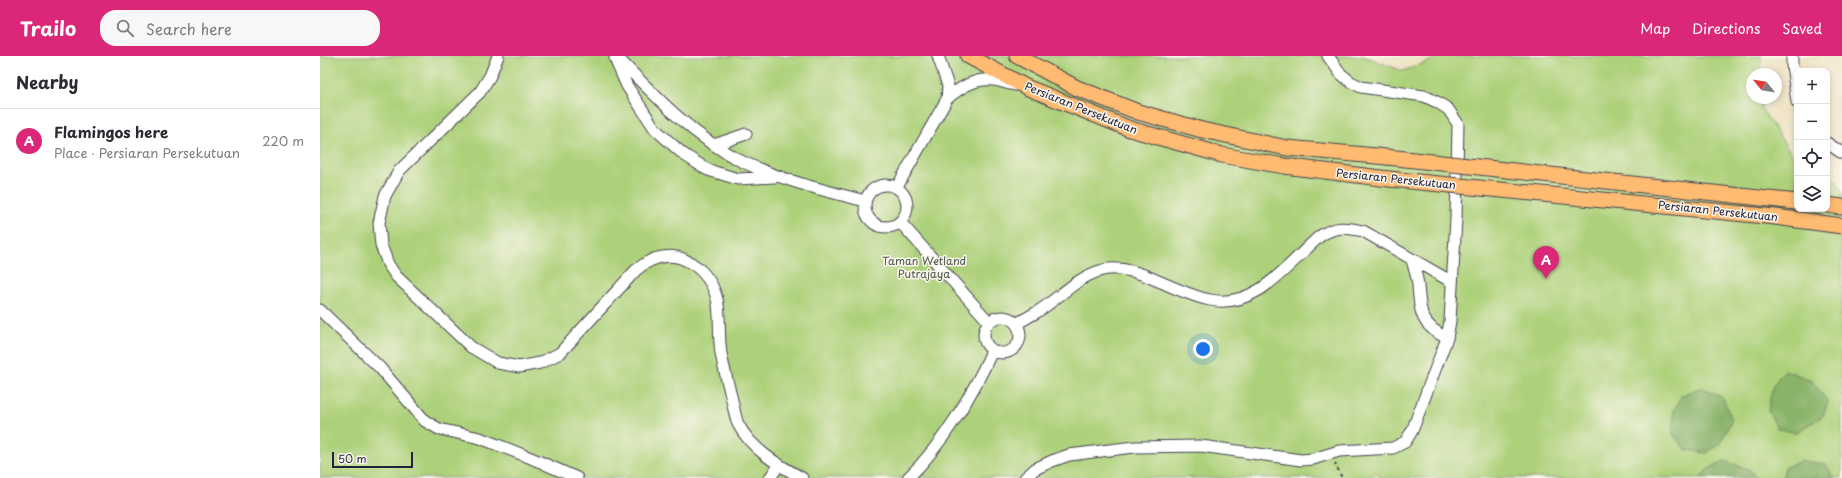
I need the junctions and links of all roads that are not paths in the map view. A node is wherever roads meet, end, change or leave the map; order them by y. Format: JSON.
{"nodes":[{"id":1,"x":498,"y":56,"type":"edge"},
{"id":2,"x":614,"y":56,"type":"edge"},
{"id":3,"x":938,"y":56,"type":"edge"},
{"id":4,"x":968,"y":56,"type":"edge"},
{"id":5,"x":1017,"y":56,"type":"edge"},
{"id":6,"x":1328,"y":56,"type":"edge"},
{"id":7,"x":1792,"y":56,"type":"edge"},
{"id":8,"x":1794,"y":80,"type":"edge"},
{"id":9,"x":1026,"y":87,"type":"junction"},
{"id":10,"x":947,"y":99,"type":"junction"},
{"id":11,"x":746,"y":134,"type":"dead end"},
{"id":12,"x":714,"y":144,"type":"junction"},
{"id":13,"x":1830,"y":145,"type":"edge"},
{"id":14,"x":1842,"y":153,"type":"edge"},
{"id":15,"x":780,"y":177,"type":"junction"},
{"id":16,"x":897,"y":187,"type":"junction"},
{"id":17,"x":865,"y":201,"type":"junction"},
{"id":18,"x":1794,"y":202,"type":"edge"},
{"id":19,"x":1830,"y":205,"type":"edge"},
{"id":20,"x":1842,"y":207,"type":"edge"},
{"id":21,"x":900,"y":222,"type":"junction"},
{"id":22,"x":1842,"y":226,"type":"edge"},
{"id":23,"x":1412,"y":260,"type":"junction"},
{"id":24,"x":1452,"y":282,"type":"junction"},
{"id":25,"x":320,"y":310,"type":"edge"},
{"id":26,"x":989,"y":322,"type":"junction"},
{"id":27,"x":1016,"y":324,"type":"junction"},
{"id":28,"x":1447,"y":338,"type":"junction"},
{"id":29,"x":992,"y":350,"type":"junction"},
{"id":30,"x":778,"y":466,"type":"junction"},
{"id":31,"x":577,"y":478,"type":"edge"},
{"id":32,"x":770,"y":478,"type":"edge"},
{"id":33,"x":802,"y":478,"type":"edge"},
{"id":34,"x":908,"y":478,"type":"edge"},
{"id":35,"x":1025,"y":478,"type":"edge"}],
"edges":[{"from":1,"to":30,"type":"street"},
{"from":2,"to":12,"type":"street"},
{"from":2,"to":15,"type":"street"},
{"from":3,"to":10,"type":"street"},
{"from":4,"to":9,"type":"main road","name":"Persiaran Persekutuan"},
{"from":5,"to":18,"type":"main road","name":"Persiaran Persekutuan","bridge":true},
{"from":6,"to":24,"type":"street"},
{"from":7,"to":8,"type":"street"},
{"from":9,"to":10,"type":"street"},
{"from":9,"to":22,"type":"main road","name":"Persiaran Persekutuan","bridge":true},
{"from":10,"to":16,"type":"street"},
{"from":11,"to":12,"type":"street"},
{"from":12,"to":15,"type":"street"},
{"from":13,"to":14,"type":"street"},
{"from":15,"to":17,"type":"street"},
{"from":16,"to":17,"type":"street"},
{"from":16,"to":21,"type":"street"},
{"from":17,"to":21,"type":"street"},
{"from":19,"to":20,"type":"main road"},
{"from":21,"to":26,"type":"street"},
{"from":23,"to":24,"type":"street"},
{"from":23,"to":27,"type":"street"},
{"from":23,"to":28,"type":"street"},
{"from":24,"to":28,"type":"street"},
{"from":25,"to":31,"type":"street"},
{"from":26,"to":27,"type":"street"},
{"from":26,"to":29,"type":"street"},
{"from":27,"to":29,"type":"street"},
{"from":28,"to":35,"type":"street"},
{"from":29,"to":34,"type":"street"},
{"from":30,"to":32,"type":"street"},
{"from":30,"to":33,"type":"street"}]}
